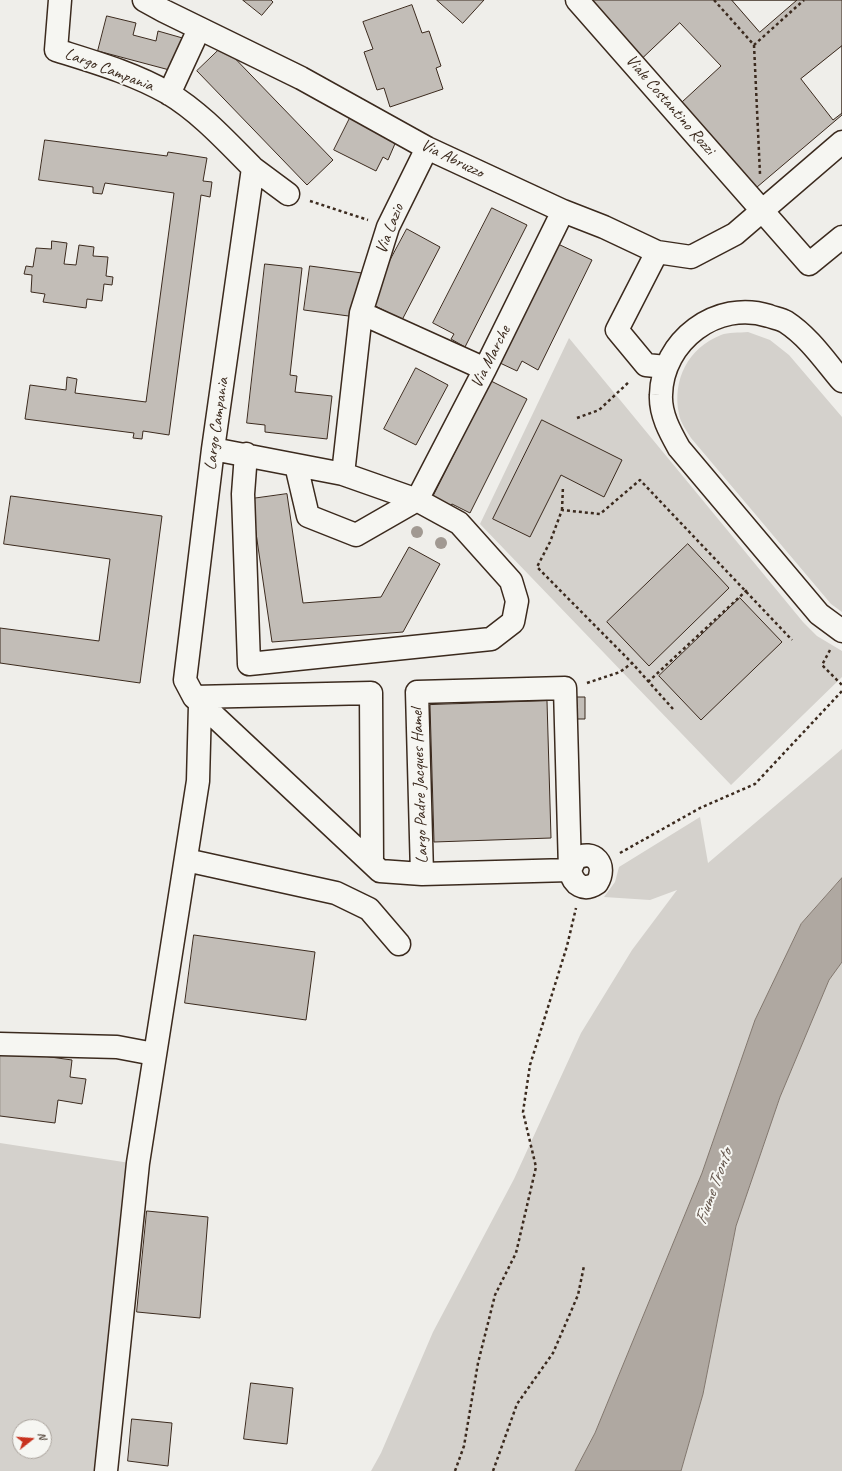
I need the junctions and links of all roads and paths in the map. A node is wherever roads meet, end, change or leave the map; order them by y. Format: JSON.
{"nodes":[{"id":1,"x":60,"y":0,"type":"edge"},
{"id":2,"x":144,"y":0,"type":"edge"},
{"id":3,"x":577,"y":0,"type":"edge"},
{"id":4,"x":714,"y":0,"type":"edge"},
{"id":5,"x":804,"y":0,"type":"edge"},
{"id":6,"x":199,"y":29,"type":"junction"},
{"id":7,"x":754,"y":44,"type":"junction"},
{"id":8,"x":169,"y":94,"type":"junction"},
{"id":9,"x":842,"y":142,"type":"edge"},
{"id":10,"x":427,"y":148,"type":"junction"},
{"id":11,"x":253,"y":168,"type":"junction"},
{"id":12,"x":288,"y":194,"type":"joint"},
{"id":13,"x":762,"y":210,"type":"junction"},
{"id":14,"x":563,"y":212,"type":"junction"},
{"id":15,"x":388,"y":227,"type":"junction"},
{"id":16,"x":842,"y":237,"type":"edge"},
{"id":17,"x":657,"y":252,"type":"junction"},
{"id":18,"x":362,"y":313,"type":"junction"},
{"id":19,"x":656,"y":366,"type":"junction"},
{"id":20,"x":485,"y":369,"type":"junction"},
{"id":21,"x":842,"y":381,"type":"edge"},
{"id":22,"x":577,"y":418,"type":"dead end"},
{"id":23,"x":213,"y":449,"type":"junction"},
{"id":24,"x":246,"y":454,"type":"junction"},
{"id":25,"x":296,"y":465,"type":"junction"},
{"id":26,"x":343,"y":474,"type":"junction"},
{"id":27,"x":563,"y":486,"type":"dead end"},
{"id":28,"x":417,"y":500,"type":"junction"},
{"id":29,"x":562,"y":510,"type":"junction"},
{"id":30,"x":747,"y":590,"type":"junction"},
{"id":31,"x":842,"y":631,"type":"edge"},
{"id":32,"x":792,"y":640,"type":"dead end"},
{"id":33,"x":632,"y":663,"type":"junction"},
{"id":34,"x":648,"y":682,"type":"junction"},
{"id":35,"x":842,"y":685,"type":"edge"},
{"id":36,"x":565,"y":688,"type":"junction"},
{"id":37,"x":842,"y":691,"type":"edge"},
{"id":38,"x":193,"y":694,"type":"junction"},
{"id":39,"x":673,"y":709,"type":"dead end"},
{"id":40,"x":186,"y":860,"type":"junction"},
{"id":41,"x":372,"y":864,"type":"junction"},
{"id":42,"x":600,"y":864,"type":"joint"},
{"id":43,"x":422,"y":874,"type":"junction"},
{"id":44,"x":576,"y":878,"type":"junction"},
{"id":45,"x":399,"y":944,"type":"dead end"},
{"id":46,"x":0,"y":1044,"type":"edge"},
{"id":47,"x":154,"y":1054,"type":"junction"},
{"id":48,"x":584,"y":1266,"type":"dead end"},
{"id":49,"x":106,"y":1471,"type":"edge"},
{"id":50,"x":455,"y":1471,"type":"edge"},
{"id":51,"x":493,"y":1471,"type":"edge"}],
"edges":[{"from":1,"to":8,"type":"street","name":"Largo Campania"},
{"from":2,"to":6,"type":"street","name":"Via Abruzzo"},
{"from":3,"to":13,"type":"street","name":"Viale Costantino Rozzi"},
{"from":4,"to":7,"type":"path"},
{"from":5,"to":7,"type":"path"},
{"from":6,"to":8,"type":"street"},
{"from":6,"to":10,"type":"street","name":"Via Abruzzo"},
{"from":7,"to":13,"type":"path"},
{"from":8,"to":11,"type":"street","name":"Largo Campania"},
{"from":9,"to":13,"type":"street","name":"Via Abruzzo"},
{"from":10,"to":14,"type":"street","name":"Via Abruzzo"},
{"from":10,"to":15,"type":"street","name":"Via Lazio"},
{"from":11,"to":12,"type":"street","name":"Largo Campania"},
{"from":11,"to":23,"type":"street","name":"Largo Campania"},
{"from":12,"to":15,"type":"path"},
{"from":13,"to":16,"type":"street","name":"Viale Costantino Rozzi"},
{"from":13,"to":17,"type":"street","name":"Via Abruzzo"},
{"from":14,"to":17,"type":"street","name":"Via Abruzzo"},
{"from":14,"to":20,"type":"street","name":"Via Marche"},
{"from":15,"to":18,"type":"street","name":"Via Lazio"},
{"from":17,"to":19,"type":"street"},
{"from":18,"to":20,"type":"street"},
{"from":18,"to":26,"type":"street","name":"Via Lazio"},
{"from":19,"to":21,"type":"street"},
{"from":19,"to":22,"type":"path"},
{"from":19,"to":31,"type":"street"},
{"from":20,"to":28,"type":"street","name":"Via Marche"},
{"from":23,"to":24,"type":"street"},
{"from":23,"to":38,"type":"street","name":"Largo Campania"},
{"from":24,"to":25,"type":"street"},
{"from":24,"to":28,"type":"street"},
{"from":25,"to":26,"type":"street"},
{"from":25,"to":28,"type":"street"},
{"from":26,"to":28,"type":"street"},
{"from":27,"to":29,"type":"path"},
{"from":29,"to":30,"type":"path"},
{"from":29,"to":33,"type":"path"},
{"from":30,"to":32,"type":"path"},
{"from":30,"to":34,"type":"path"},
{"from":31,"to":35,"type":"path"},
{"from":33,"to":34,"type":"path"},
{"from":33,"to":36,"type":"path"},
{"from":34,"to":39,"type":"path"},
{"from":36,"to":43,"type":"street","name":"Largo Padre Jacques Hamel"},
{"from":36,"to":44,"type":"street"},
{"from":37,"to":42,"type":"path"},
{"from":38,"to":40,"type":"street","name":"Largo Campania"},
{"from":38,"to":41,"type":"street","name":"Largo Padre Jacques Hamel"},
{"from":38,"to":41,"type":"street"},
{"from":40,"to":45,"type":"street"},
{"from":40,"to":47,"type":"street","name":"Largo Campania"},
{"from":41,"to":43,"type":"street","name":"Largo Padre Jacques Hamel"},
{"from":42,"to":44,"type":"street"},
{"from":43,"to":44,"type":"street","name":"Largo Padre Jacques Hamel"},
{"from":44,"to":50,"type":"path"},
{"from":46,"to":47,"type":"street"},
{"from":47,"to":49,"type":"street","name":"Largo Campania"},
{"from":48,"to":51,"type":"path"}]}
